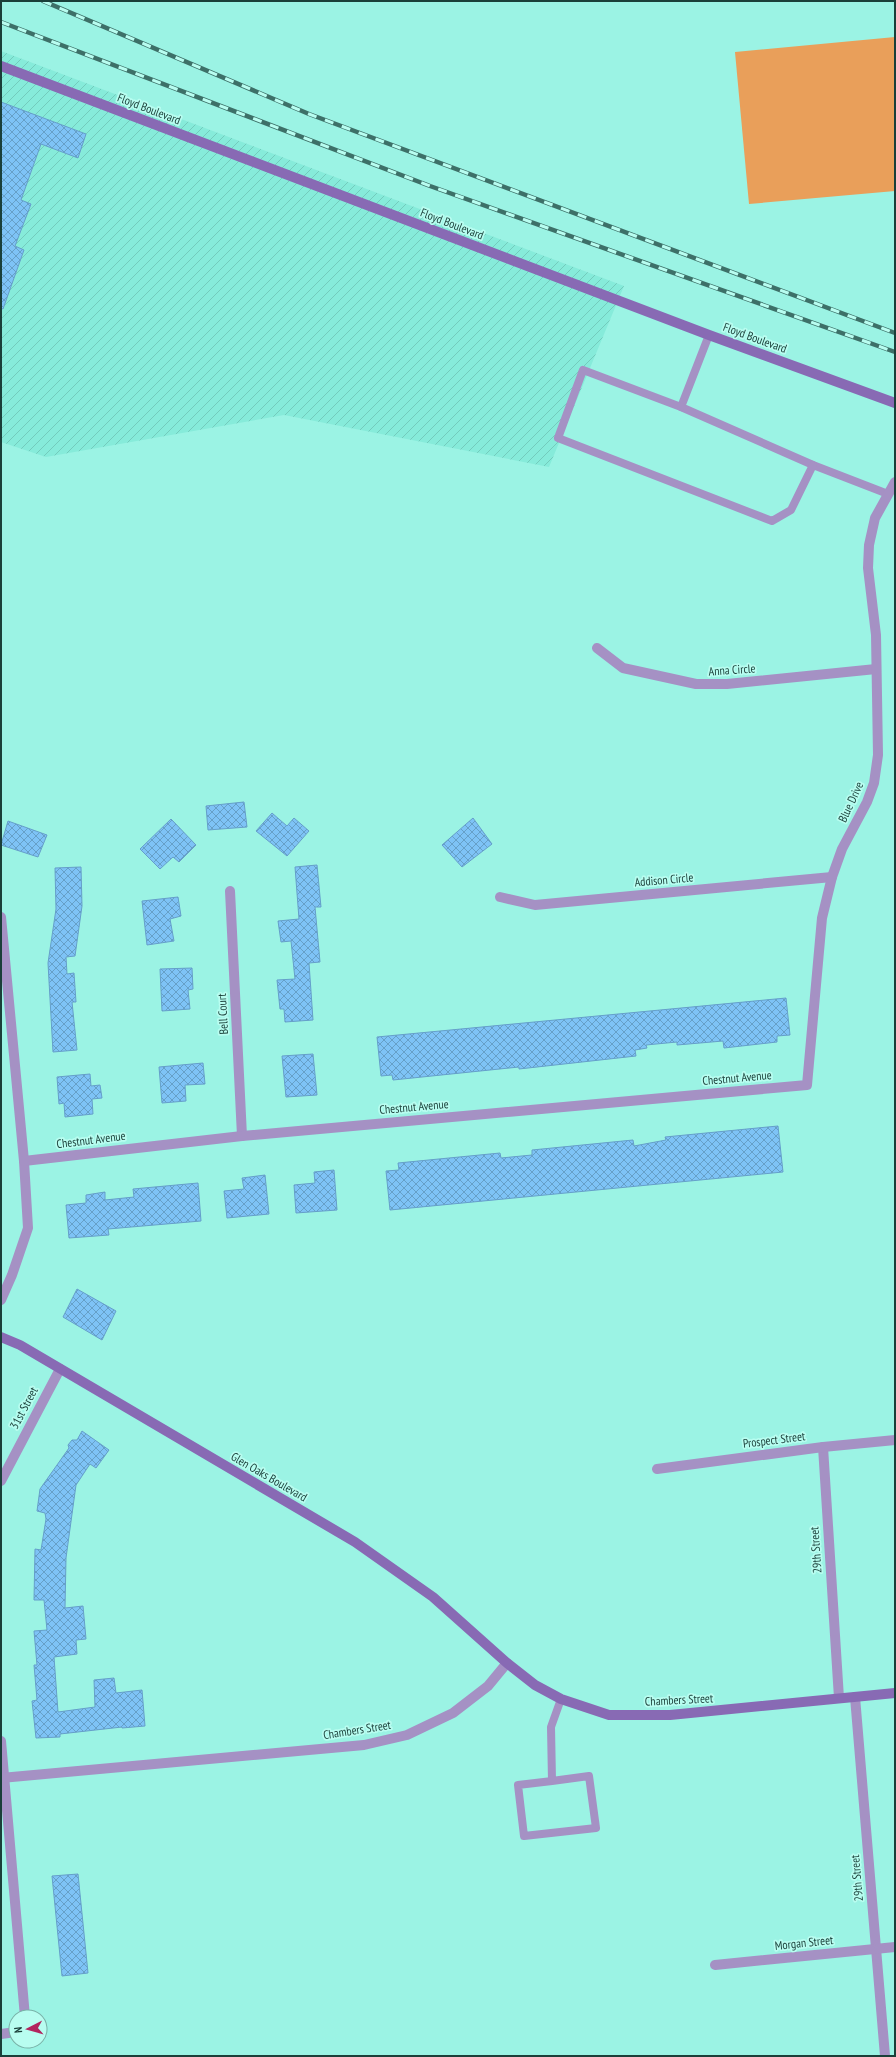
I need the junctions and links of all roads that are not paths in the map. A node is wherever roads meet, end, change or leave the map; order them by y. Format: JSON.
{"nodes":[{"id":1,"x":1,"y":66,"type":"edge"},
{"id":2,"x":709,"y":335,"type":"junction"},
{"id":3,"x":895,"y":403,"type":"edge"},
{"id":4,"x":681,"y":407,"type":"junction"},
{"id":5,"x":813,"y":465,"type":"junction"},
{"id":6,"x":895,"y":482,"type":"edge"},
{"id":7,"x":888,"y":494,"type":"junction"},
{"id":8,"x":597,"y":648,"type":"dead end"},
{"id":9,"x":876,"y":670,"type":"junction"},
{"id":10,"x":832,"y":877,"type":"junction"},
{"id":11,"x":230,"y":892,"type":"dead end"},
{"id":12,"x":500,"y":897,"type":"dead end"},
{"id":13,"x":1,"y":918,"type":"edge"},
{"id":14,"x":807,"y":1084,"type":"joint"},
{"id":15,"x":242,"y":1136,"type":"junction"},
{"id":16,"x":24,"y":1161,"type":"junction"},
{"id":17,"x":1,"y":1300,"type":"edge"},
{"id":18,"x":1,"y":1337,"type":"edge"},
{"id":19,"x":60,"y":1369,"type":"junction"},
{"id":20,"x":895,"y":1440,"type":"edge"},
{"id":21,"x":823,"y":1447,"type":"junction"},
{"id":22,"x":656,"y":1469,"type":"dead end"},
{"id":23,"x":1,"y":1481,"type":"edge"},
{"id":24,"x":506,"y":1663,"type":"junction"},
{"id":25,"x":895,"y":1693,"type":"edge"},
{"id":26,"x":855,"y":1697,"type":"junction"},
{"id":27,"x":839,"y":1698,"type":"junction"},
{"id":28,"x":561,"y":1699,"type":"junction"},
{"id":29,"x":1,"y":1741,"type":"edge"},
{"id":30,"x":3,"y":1778,"type":"edge"},
{"id":31,"x":552,"y":1781,"type":"junction"},
{"id":32,"x":895,"y":1947,"type":"edge"},
{"id":33,"x":876,"y":1949,"type":"junction"},
{"id":34,"x":715,"y":1965,"type":"dead end"},
{"id":35,"x":23,"y":2009,"type":"edge"},
{"id":36,"x":885,"y":2056,"type":"edge"}],
"edges":[{"from":1,"to":2,"type":"main road","name":"Floyd Boulevard"},
{"from":2,"to":3,"type":"main road","name":"Floyd Boulevard"},
{"from":2,"to":4,"type":"lane"},
{"from":4,"to":5,"type":"lane"},
{"from":4,"to":5,"type":"lane"},
{"from":5,"to":7,"type":"lane"},
{"from":6,"to":7,"type":"street","name":"Blue Drive"},
{"from":7,"to":9,"type":"street","name":"Blue Drive"},
{"from":8,"to":9,"type":"street","name":"Anna Circle"},
{"from":9,"to":10,"type":"street","name":"Blue Drive"},
{"from":10,"to":12,"type":"street","name":"Addison Circle"},
{"from":10,"to":14,"type":"street","name":"Blue Drive"},
{"from":11,"to":15,"type":"street","name":"Bell Court"},
{"from":13,"to":16,"type":"street"},
{"from":14,"to":15,"type":"street","name":"Chestnut Avenue"},
{"from":15,"to":16,"type":"street","name":"Chestnut Avenue"},
{"from":16,"to":17,"type":"street"},
{"from":18,"to":19,"type":"main road","name":"Glen Oaks Boulevard"},
{"from":19,"to":23,"type":"street","name":"31st Street"},
{"from":19,"to":24,"type":"main road","name":"Glen Oaks Boulevard"},
{"from":20,"to":21,"type":"street","name":"Prospect Street"},
{"from":21,"to":22,"type":"street","name":"Prospect Street"},
{"from":21,"to":27,"type":"street","name":"29th Street"},
{"from":24,"to":28,"type":"main road","name":"Chambers Street"},
{"from":24,"to":30,"type":"street","name":"Chambers Street"},
{"from":25,"to":26,"type":"main road","name":"Chambers Street"},
{"from":26,"to":27,"type":"main road","name":"Chambers Street"},
{"from":26,"to":33,"type":"street","name":"29th Street"},
{"from":27,"to":28,"type":"main road","name":"Chambers Street"},
{"from":28,"to":31,"type":"lane"},
{"from":29,"to":30,"type":"street"},
{"from":30,"to":35,"type":"street"},
{"from":31,"to":31,"type":"lane"},
{"from":32,"to":33,"type":"street","name":"Morgan Street"},
{"from":33,"to":34,"type":"street","name":"Morgan Street"},
{"from":33,"to":36,"type":"street","name":"29th Street"}]}
